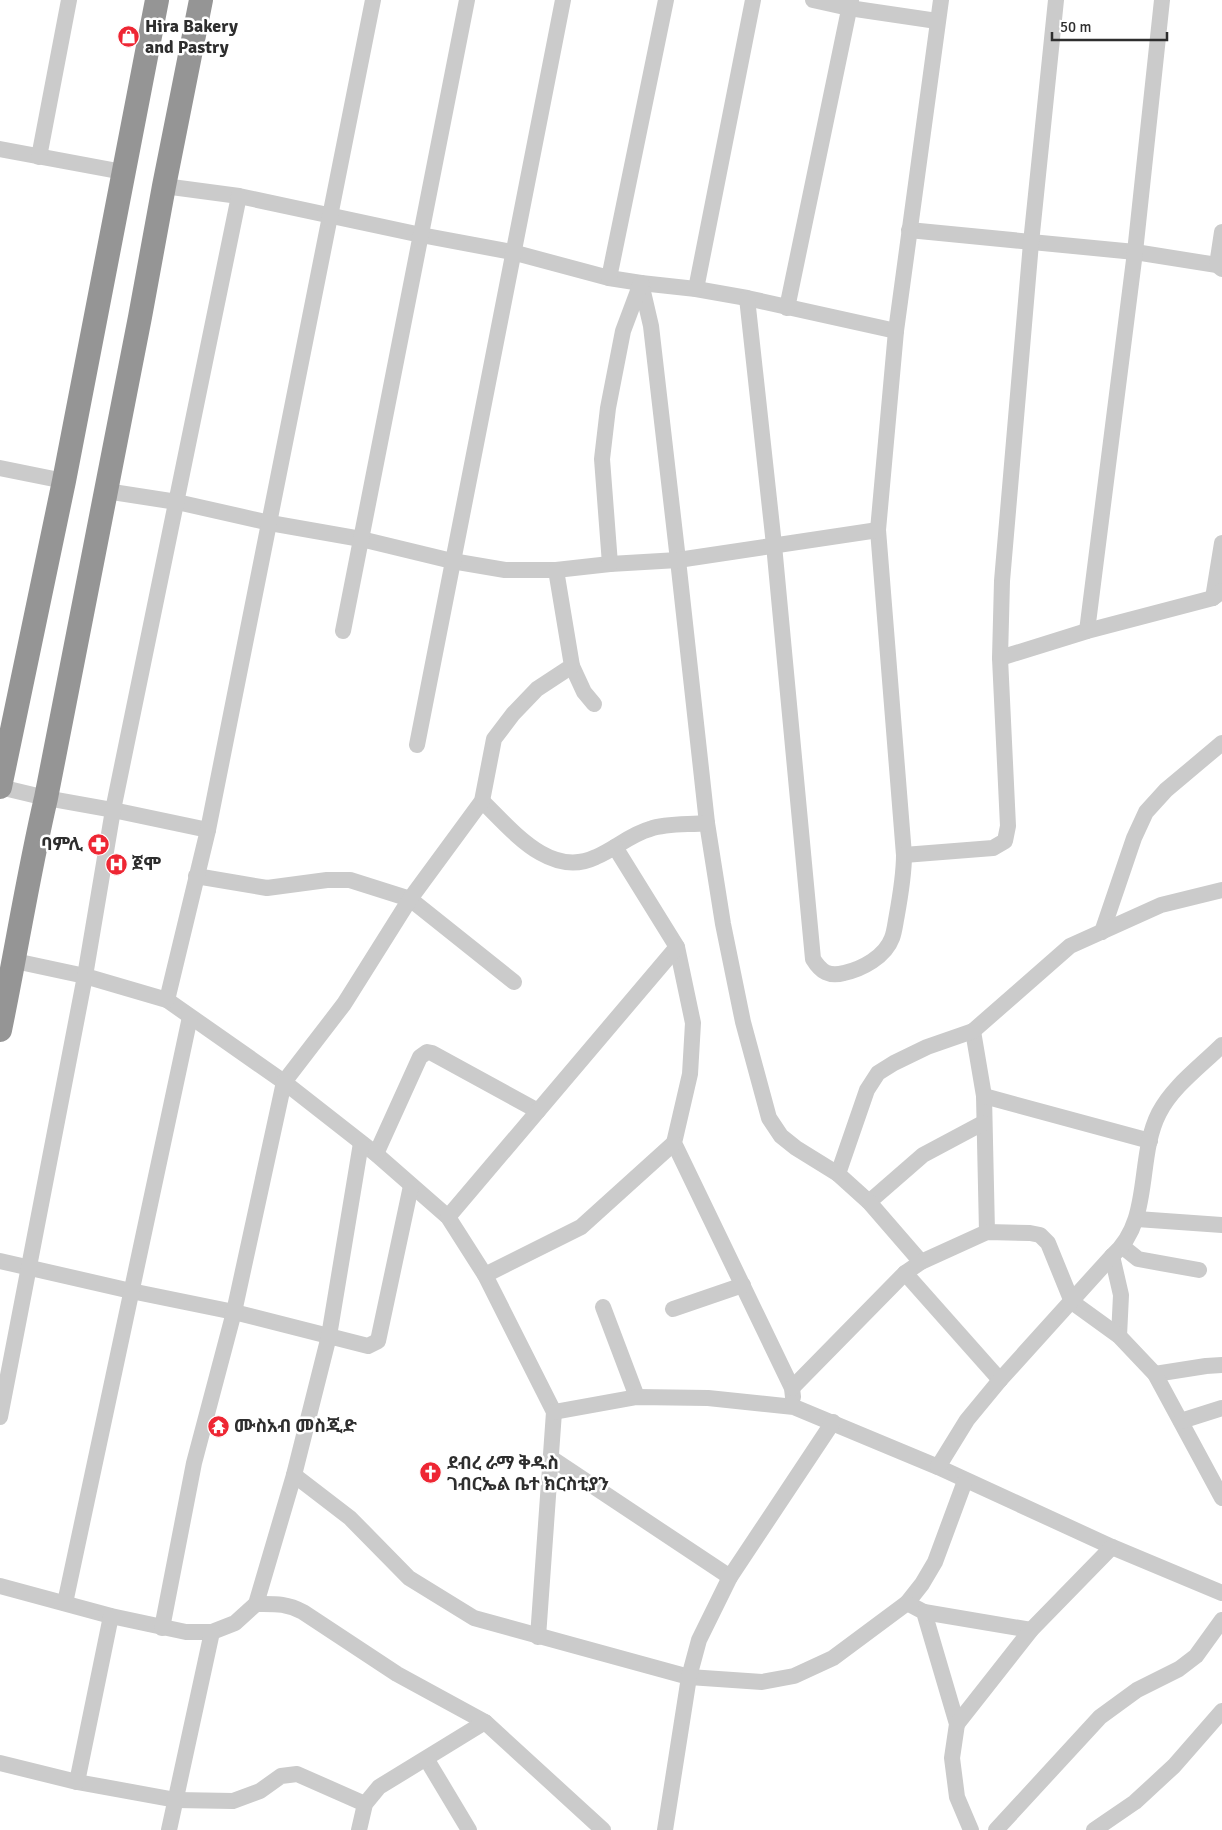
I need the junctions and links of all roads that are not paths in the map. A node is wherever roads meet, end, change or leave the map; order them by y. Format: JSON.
{"nodes":[{"id":1,"x":69,"y":0,"type":"edge"},
{"id":2,"x":157,"y":0,"type":"edge"},
{"id":3,"x":201,"y":0,"type":"edge"},
{"id":4,"x":373,"y":0,"type":"edge"},
{"id":5,"x":468,"y":0,"type":"edge"},
{"id":6,"x":563,"y":0,"type":"edge"},
{"id":7,"x":666,"y":0,"type":"edge"},
{"id":8,"x":753,"y":0,"type":"edge"},
{"id":9,"x":813,"y":0,"type":"edge"},
{"id":10,"x":941,"y":0,"type":"edge"},
{"id":11,"x":1056,"y":0,"type":"edge"},
{"id":12,"x":1162,"y":0,"type":"edge"},
{"id":13,"x":850,"y":4,"type":"edge"},
{"id":14,"x":937,"y":20,"type":"junction"},
{"id":15,"x":0,"y":149,"type":"edge"},
{"id":16,"x":39,"y":157,"type":"junction"},
{"id":17,"x":123,"y":172,"type":"junction"},
{"id":18,"x":164,"y":186,"type":"junction"},
{"id":19,"x":239,"y":196,"type":"junction"},
{"id":20,"x":330,"y":215,"type":"junction"},
{"id":21,"x":909,"y":230,"type":"junction"},
{"id":22,"x":1222,"y":232,"type":"edge"},
{"id":23,"x":421,"y":235,"type":"junction"},
{"id":24,"x":1031,"y":243,"type":"junction"},
{"id":25,"x":512,"y":252,"type":"junction"},
{"id":26,"x":1135,"y":252,"type":"junction"},
{"id":27,"x":1219,"y":267,"type":"edge"},
{"id":28,"x":609,"y":278,"type":"junction"},
{"id":29,"x":641,"y":283,"type":"junction"},
{"id":30,"x":696,"y":289,"type":"junction"},
{"id":31,"x":747,"y":298,"type":"junction"},
{"id":32,"x":787,"y":308,"type":"junction"},
{"id":33,"x":896,"y":331,"type":"junction"},
{"id":34,"x":0,"y":468,"type":"edge"},
{"id":35,"x":64,"y":481,"type":"junction"},
{"id":36,"x":106,"y":491,"type":"junction"},
{"id":37,"x":177,"y":502,"type":"junction"},
{"id":38,"x":270,"y":523,"type":"junction"},
{"id":39,"x":878,"y":530,"type":"junction"},
{"id":40,"x":361,"y":539,"type":"junction"},
{"id":41,"x":1222,"y":543,"type":"edge"},
{"id":42,"x":774,"y":545,"type":"junction"},
{"id":43,"x":678,"y":560,"type":"junction"},
{"id":44,"x":452,"y":561,"type":"junction"},
{"id":45,"x":610,"y":564,"type":"junction"},
{"id":46,"x":556,"y":570,"type":"junction"},
{"id":47,"x":1217,"y":595,"type":"edge"},
{"id":48,"x":344,"y":631,"type":"dead end"},
{"id":49,"x":1087,"y":631,"type":"junction"},
{"id":50,"x":1000,"y":658,"type":"junction"},
{"id":51,"x":572,"y":666,"type":"junction"},
{"id":52,"x":594,"y":704,"type":"dead end"},
{"id":53,"x":1222,"y":743,"type":"edge"},
{"id":54,"x":417,"y":745,"type":"dead end"},
{"id":55,"x":0,"y":787,"type":"edge"},
{"id":56,"x":46,"y":798,"type":"junction"},
{"id":57,"x":482,"y":801,"type":"junction"},
{"id":58,"x":113,"y":810,"type":"junction"},
{"id":59,"x":707,"y":823,"type":"junction"},
{"id":60,"x":208,"y":830,"type":"junction"},
{"id":61,"x":616,"y":847,"type":"junction"},
{"id":62,"x":904,"y":855,"type":"junction"},
{"id":63,"x":196,"y":876,"type":"junction"},
{"id":64,"x":1222,"y":890,"type":"edge"},
{"id":65,"x":410,"y":899,"type":"junction"},
{"id":66,"x":1102,"y":932,"type":"junction"},
{"id":67,"x":677,"y":947,"type":"junction"},
{"id":68,"x":15,"y":960,"type":"junction"},
{"id":69,"x":85,"y":976,"type":"junction"},
{"id":70,"x":514,"y":982,"type":"dead end"},
{"id":71,"x":167,"y":1000,"type":"junction"},
{"id":72,"x":190,"y":1017,"type":"junction"},
{"id":73,"x":0,"y":1030,"type":"edge"},
{"id":74,"x":973,"y":1030,"type":"junction"},
{"id":75,"x":1222,"y":1045,"type":"edge"},
{"id":76,"x":284,"y":1082,"type":"junction"},
{"id":77,"x":984,"y":1096,"type":"junction"},
{"id":78,"x":538,"y":1111,"type":"junction"},
{"id":79,"x":983,"y":1123,"type":"junction"},
{"id":80,"x":674,"y":1142,"type":"junction"},
{"id":81,"x":1150,"y":1142,"type":"junction"},
{"id":82,"x":361,"y":1143,"type":"junction"},
{"id":83,"x":376,"y":1154,"type":"junction"},
{"id":84,"x":838,"y":1174,"type":"junction"},
{"id":85,"x":411,"y":1186,"type":"junction"},
{"id":86,"x":869,"y":1202,"type":"junction"},
{"id":87,"x":448,"y":1217,"type":"junction"},
{"id":88,"x":1137,"y":1219,"type":"junction"},
{"id":89,"x":1222,"y":1225,"type":"edge"},
{"id":90,"x":987,"y":1232,"type":"junction"},
{"id":91,"x":1117,"y":1252,"type":"junction"},
{"id":92,"x":0,"y":1261,"type":"edge"},
{"id":93,"x":921,"y":1262,"type":"junction"},
{"id":94,"x":29,"y":1268,"type":"junction"},
{"id":95,"x":1199,"y":1270,"type":"dead end"},
{"id":96,"x":905,"y":1273,"type":"junction"},
{"id":97,"x":485,"y":1275,"type":"junction"},
{"id":98,"x":744,"y":1285,"type":"junction"},
{"id":99,"x":130,"y":1291,"type":"junction"},
{"id":100,"x":1072,"y":1302,"type":"junction"},
{"id":101,"x":603,"y":1307,"type":"dead end"},
{"id":102,"x":673,"y":1309,"type":"dead end"},
{"id":103,"x":234,"y":1312,"type":"junction"},
{"id":104,"x":329,"y":1336,"type":"junction"},
{"id":105,"x":1119,"y":1336,"type":"junction"},
{"id":106,"x":1222,"y":1365,"type":"edge"},
{"id":107,"x":1155,"y":1374,"type":"junction"},
{"id":108,"x":1000,"y":1380,"type":"junction"},
{"id":109,"x":792,"y":1388,"type":"junction"},
{"id":110,"x":636,"y":1396,"type":"junction"},
{"id":111,"x":794,"y":1407,"type":"junction"},
{"id":112,"x":1222,"y":1408,"type":"edge"},
{"id":113,"x":554,"y":1412,"type":"junction"},
{"id":114,"x":0,"y":1417,"type":"edge"},
{"id":115,"x":1181,"y":1421,"type":"junction"},
{"id":116,"x":833,"y":1422,"type":"junction"},
{"id":117,"x":551,"y":1458,"type":"junction"},
{"id":118,"x":938,"y":1467,"type":"junction"},
{"id":119,"x":294,"y":1475,"type":"junction"},
{"id":120,"x":965,"y":1481,"type":"junction"},
{"id":121,"x":1222,"y":1498,"type":"edge"},
{"id":122,"x":1112,"y":1547,"type":"junction"},
{"id":123,"x":730,"y":1578,"type":"junction"},
{"id":124,"x":0,"y":1586,"type":"edge"},
{"id":125,"x":1219,"y":1588,"type":"edge"},
{"id":126,"x":65,"y":1603,"type":"junction"},
{"id":127,"x":907,"y":1603,"type":"junction"},
{"id":128,"x":256,"y":1604,"type":"junction"},
{"id":129,"x":924,"y":1612,"type":"junction"},
{"id":130,"x":111,"y":1616,"type":"junction"},
{"id":131,"x":1222,"y":1620,"type":"edge"},
{"id":132,"x":162,"y":1628,"type":"junction"},
{"id":133,"x":1031,"y":1630,"type":"junction"},
{"id":134,"x":212,"y":1632,"type":"junction"},
{"id":135,"x":538,"y":1637,"type":"junction"},
{"id":136,"x":688,"y":1677,"type":"junction"},
{"id":137,"x":1222,"y":1711,"type":"edge"},
{"id":138,"x":485,"y":1722,"type":"junction"},
{"id":139,"x":957,"y":1724,"type":"junction"},
{"id":140,"x":427,"y":1760,"type":"junction"},
{"id":141,"x":0,"y":1763,"type":"edge"},
{"id":142,"x":77,"y":1782,"type":"junction"},
{"id":143,"x":176,"y":1800,"type":"junction"},
{"id":144,"x":365,"y":1804,"type":"junction"},
{"id":145,"x":169,"y":1830,"type":"edge"},
{"id":146,"x":360,"y":1830,"type":"edge"},
{"id":147,"x":469,"y":1830,"type":"edge"},
{"id":148,"x":603,"y":1830,"type":"edge"},
{"id":149,"x":666,"y":1830,"type":"edge"},
{"id":150,"x":970,"y":1830,"type":"edge"},
{"id":151,"x":996,"y":1830,"type":"edge"},
{"id":152,"x":1094,"y":1830,"type":"edge"}],
"edges":[{"from":1,"to":16,"type":"street"},
{"from":2,"to":17,"type":"highway"},
{"from":3,"to":18,"type":"highway"},
{"from":4,"to":20,"type":"street"},
{"from":5,"to":23,"type":"street"},
{"from":6,"to":25,"type":"street"},
{"from":7,"to":28,"type":"street"},
{"from":8,"to":30,"type":"street"},
{"from":9,"to":13,"type":"street"},
{"from":10,"to":14,"type":"street"},
{"from":11,"to":24,"type":"street"},
{"from":12,"to":26,"type":"street"},
{"from":13,"to":14,"type":"street"},
{"from":13,"to":32,"type":"street"},
{"from":14,"to":21,"type":"street"},
{"from":15,"to":16,"type":"street"},
{"from":16,"to":17,"type":"street"},
{"from":17,"to":35,"type":"highway"},
{"from":18,"to":19,"type":"street"},
{"from":18,"to":36,"type":"highway"},
{"from":19,"to":20,"type":"street"},
{"from":19,"to":37,"type":"street"},
{"from":20,"to":23,"type":"street"},
{"from":20,"to":38,"type":"street"},
{"from":21,"to":24,"type":"street"},
{"from":21,"to":33,"type":"street"},
{"from":22,"to":27,"type":"street"},
{"from":23,"to":25,"type":"street"},
{"from":23,"to":40,"type":"street"},
{"from":24,"to":26,"type":"street"},
{"from":24,"to":50,"type":"street"},
{"from":25,"to":28,"type":"street"},
{"from":25,"to":44,"type":"street"},
{"from":26,"to":27,"type":"street"},
{"from":26,"to":49,"type":"street"},
{"from":28,"to":29,"type":"street"},
{"from":29,"to":30,"type":"street"},
{"from":29,"to":43,"type":"street"},
{"from":29,"to":45,"type":"street"},
{"from":30,"to":31,"type":"street"},
{"from":31,"to":32,"type":"street"},
{"from":31,"to":42,"type":"street"},
{"from":32,"to":33,"type":"street"},
{"from":33,"to":39,"type":"street"},
{"from":34,"to":35,"type":"street"},
{"from":35,"to":55,"type":"highway"},
{"from":36,"to":37,"type":"street"},
{"from":36,"to":56,"type":"highway"},
{"from":37,"to":38,"type":"street"},
{"from":37,"to":58,"type":"street"},
{"from":38,"to":40,"type":"street"},
{"from":38,"to":60,"type":"street"},
{"from":39,"to":42,"type":"street"},
{"from":39,"to":62,"type":"street"},
{"from":40,"to":44,"type":"street"},
{"from":40,"to":48,"type":"street"},
{"from":41,"to":47,"type":"street"},
{"from":42,"to":43,"type":"street"},
{"from":42,"to":62,"type":"street"},
{"from":43,"to":45,"type":"street"},
{"from":43,"to":59,"type":"street"},
{"from":44,"to":46,"type":"street"},
{"from":44,"to":54,"type":"street"},
{"from":45,"to":46,"type":"street"},
{"from":46,"to":51,"type":"street"},
{"from":47,"to":49,"type":"street"},
{"from":49,"to":50,"type":"street"},
{"from":50,"to":62,"type":"street"},
{"from":51,"to":52,"type":"street"},
{"from":51,"to":57,"type":"street"},
{"from":53,"to":66,"type":"street"},
{"from":55,"to":56,"type":"street"},
{"from":56,"to":58,"type":"street"},
{"from":56,"to":68,"type":"highway"},
{"from":57,"to":61,"type":"street"},
{"from":57,"to":65,"type":"street"},
{"from":58,"to":60,"type":"street"},
{"from":58,"to":69,"type":"street"},
{"from":59,"to":61,"type":"street"},
{"from":59,"to":84,"type":"street"},
{"from":60,"to":63,"type":"street"},
{"from":61,"to":67,"type":"street"},
{"from":63,"to":65,"type":"street"},
{"from":63,"to":71,"type":"street"},
{"from":64,"to":66,"type":"street"},
{"from":65,"to":70,"type":"street"},
{"from":65,"to":76,"type":"street"},
{"from":66,"to":74,"type":"street"},
{"from":67,"to":78,"type":"street"},
{"from":67,"to":80,"type":"street"},
{"from":68,"to":69,"type":"street"},
{"from":68,"to":73,"type":"highway"},
{"from":69,"to":71,"type":"street"},
{"from":69,"to":94,"type":"street"},
{"from":71,"to":72,"type":"street"},
{"from":72,"to":76,"type":"street"},
{"from":72,"to":99,"type":"street"},
{"from":74,"to":77,"type":"street"},
{"from":74,"to":84,"type":"street"},
{"from":75,"to":81,"type":"street"},
{"from":76,"to":82,"type":"street"},
{"from":76,"to":103,"type":"street"},
{"from":77,"to":79,"type":"street"},
{"from":77,"to":81,"type":"street"},
{"from":78,"to":83,"type":"street"},
{"from":78,"to":87,"type":"street"},
{"from":79,"to":86,"type":"street"},
{"from":79,"to":90,"type":"street"},
{"from":80,"to":97,"type":"street"},
{"from":80,"to":98,"type":"street"},
{"from":81,"to":88,"type":"street"},
{"from":82,"to":83,"type":"street"},
{"from":82,"to":104,"type":"street"},
{"from":83,"to":85,"type":"street"},
{"from":84,"to":86,"type":"street"},
{"from":85,"to":87,"type":"street"},
{"from":85,"to":104,"type":"street"},
{"from":86,"to":93,"type":"street"},
{"from":87,"to":97,"type":"street"},
{"from":88,"to":89,"type":"street"},
{"from":88,"to":91,"type":"street"},
{"from":90,"to":93,"type":"street"},
{"from":90,"to":100,"type":"street"},
{"from":91,"to":95,"type":"street"},
{"from":91,"to":100,"type":"street"},
{"from":91,"to":105,"type":"street"},
{"from":92,"to":94,"type":"street"},
{"from":93,"to":96,"type":"street"},
{"from":94,"to":99,"type":"street"},
{"from":94,"to":114,"type":"street"},
{"from":96,"to":108,"type":"street"},
{"from":96,"to":109,"type":"street"},
{"from":97,"to":113,"type":"street"},
{"from":98,"to":102,"type":"street"},
{"from":98,"to":109,"type":"street"},
{"from":99,"to":103,"type":"street"},
{"from":99,"to":126,"type":"street"},
{"from":100,"to":105,"type":"street"},
{"from":100,"to":108,"type":"street"},
{"from":101,"to":110,"type":"street"},
{"from":103,"to":104,"type":"street"},
{"from":103,"to":132,"type":"street"},
{"from":104,"to":119,"type":"street"},
{"from":105,"to":107,"type":"street"},
{"from":106,"to":107,"type":"street"},
{"from":107,"to":115,"type":"street"},
{"from":108,"to":118,"type":"street"},
{"from":109,"to":111,"type":"street"},
{"from":110,"to":111,"type":"street"},
{"from":110,"to":113,"type":"street"},
{"from":111,"to":116,"type":"street"},
{"from":112,"to":115,"type":"street"},
{"from":113,"to":117,"type":"street"},
{"from":115,"to":121,"type":"street"},
{"from":116,"to":118,"type":"street"},
{"from":116,"to":123,"type":"street"},
{"from":117,"to":123,"type":"street"},
{"from":117,"to":135,"type":"street"},
{"from":118,"to":120,"type":"street"},
{"from":119,"to":128,"type":"street"},
{"from":119,"to":135,"type":"street"},
{"from":120,"to":122,"type":"street"},
{"from":120,"to":127,"type":"street"},
{"from":122,"to":125,"type":"street"},
{"from":122,"to":133,"type":"street"},
{"from":123,"to":136,"type":"street"},
{"from":124,"to":126,"type":"street"},
{"from":126,"to":130,"type":"street"},
{"from":127,"to":129,"type":"street"},
{"from":127,"to":136,"type":"street"},
{"from":128,"to":134,"type":"street"},
{"from":128,"to":138,"type":"street"},
{"from":129,"to":133,"type":"street"},
{"from":129,"to":139,"type":"street"},
{"from":130,"to":132,"type":"street"},
{"from":130,"to":142,"type":"street"},
{"from":131,"to":151,"type":"street"},
{"from":132,"to":134,"type":"street"},
{"from":133,"to":139,"type":"street"},
{"from":134,"to":143,"type":"street"},
{"from":135,"to":136,"type":"street"},
{"from":136,"to":149,"type":"street"},
{"from":137,"to":152,"type":"street"},
{"from":138,"to":140,"type":"street"},
{"from":138,"to":148,"type":"street"},
{"from":139,"to":150,"type":"street"},
{"from":140,"to":144,"type":"street"},
{"from":140,"to":147,"type":"street"},
{"from":141,"to":142,"type":"street"},
{"from":142,"to":143,"type":"street"},
{"from":143,"to":144,"type":"street"},
{"from":143,"to":145,"type":"street"},
{"from":144,"to":146,"type":"street"}]}
